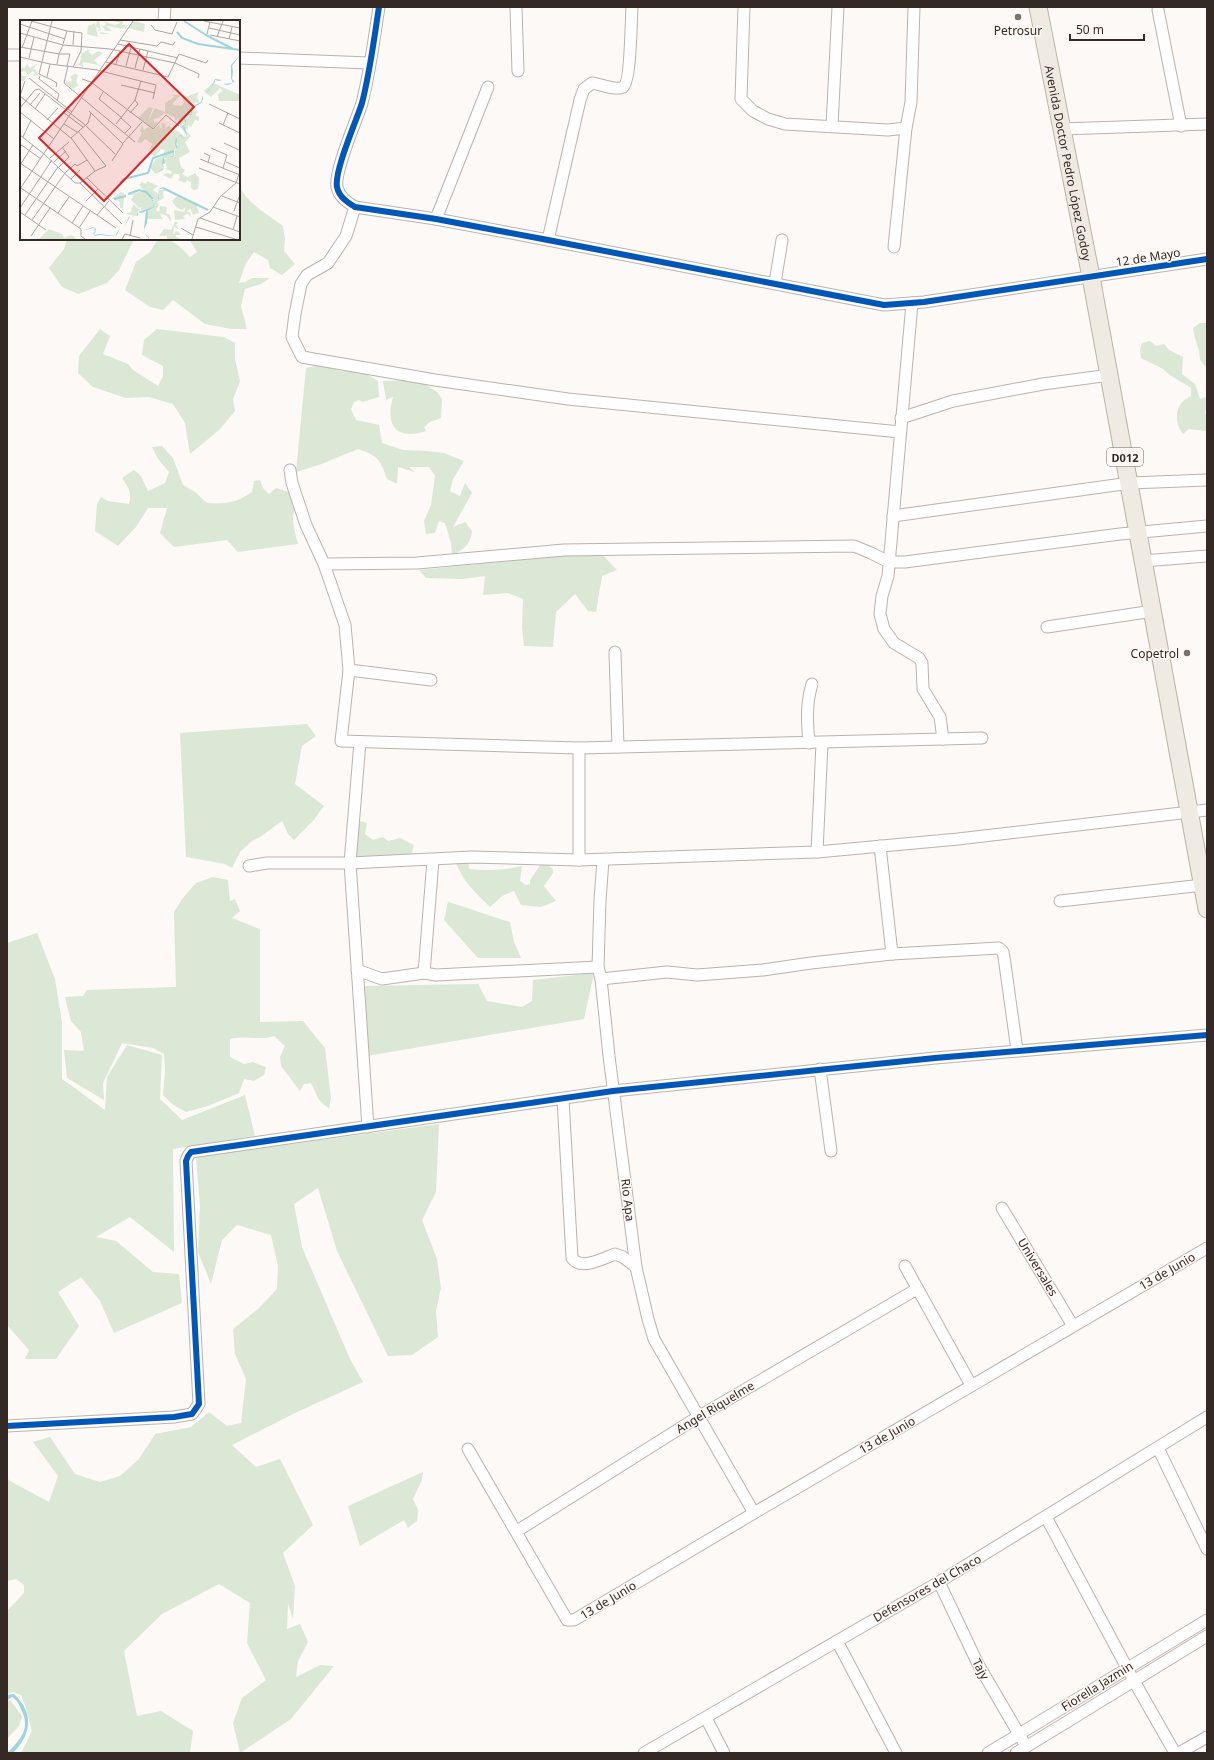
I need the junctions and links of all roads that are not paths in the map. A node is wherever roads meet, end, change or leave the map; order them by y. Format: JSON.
{"nodes":[{"id":1,"x":165,"y":7,"type":"edge"},
{"id":2,"x":379,"y":7,"type":"edge"},
{"id":3,"x":516,"y":7,"type":"edge"},
{"id":4,"x":632,"y":7,"type":"edge"},
{"id":5,"x":744,"y":7,"type":"edge"},
{"id":6,"x":838,"y":7,"type":"edge"},
{"id":7,"x":914,"y":7,"type":"edge"},
{"id":8,"x":1038,"y":7,"type":"edge"},
{"id":9,"x":1158,"y":10,"type":"dead end"},
{"id":10,"x":164,"y":20,"type":"edge"},
{"id":11,"x":7,"y":55,"type":"edge"},
{"id":12,"x":20,"y":55,"type":"edge"},
{"id":13,"x":240,"y":58,"type":"edge"},
{"id":14,"x":369,"y":63,"type":"junction"},
{"id":15,"x":518,"y":72,"type":"dead end"},
{"id":16,"x":488,"y":87,"type":"dead end"},
{"id":17,"x":1207,"y":124,"type":"edge"},
{"id":18,"x":832,"y":126,"type":"junction"},
{"id":19,"x":1181,"y":126,"type":"junction"},
{"id":20,"x":906,"y":128,"type":"junction"},
{"id":21,"x":1062,"y":129,"type":"junction"},
{"id":22,"x":355,"y":207,"type":"junction"},
{"id":23,"x":436,"y":219,"type":"junction"},
{"id":24,"x":548,"y":240,"type":"junction"},
{"id":25,"x":782,"y":240,"type":"dead end"},
{"id":26,"x":894,"y":247,"type":"dead end"},
{"id":27,"x":1207,"y":259,"type":"edge"},
{"id":28,"x":1092,"y":277,"type":"junction"},
{"id":29,"x":775,"y":283,"type":"junction"},
{"id":30,"x":912,"y":303,"type":"junction"},
{"id":31,"x":1110,"y":375,"type":"junction"},
{"id":32,"x":902,"y":418,"type":"junction"},
{"id":33,"x":900,"y":432,"type":"junction"},
{"id":34,"x":290,"y":470,"type":"dead end"},
{"id":35,"x":1207,"y":480,"type":"edge"},
{"id":36,"x":1130,"y":483,"type":"junction"},
{"id":37,"x":893,"y":516,"type":"junction"},
{"id":38,"x":1207,"y":526,"type":"edge"},
{"id":39,"x":1139,"y":532,"type":"junction"},
{"id":40,"x":1207,"y":556,"type":"edge"},
{"id":41,"x":1143,"y":561,"type":"junction"},
{"id":42,"x":889,"y":562,"type":"junction"},
{"id":43,"x":324,"y":564,"type":"junction"},
{"id":44,"x":1153,"y":611,"type":"junction"},
{"id":45,"x":1047,"y":627,"type":"dead end"},
{"id":46,"x":614,"y":652,"type":"dead end"},
{"id":47,"x":349,"y":670,"type":"junction"},
{"id":48,"x":431,"y":680,"type":"dead end"},
{"id":49,"x":812,"y":684,"type":"dead end"},
{"id":50,"x":982,"y":738,"type":"dead end"},
{"id":51,"x":943,"y":739,"type":"junction"},
{"id":52,"x":360,"y":742,"type":"junction"},
{"id":53,"x":809,"y":743,"type":"junction"},
{"id":54,"x":822,"y":743,"type":"junction"},
{"id":55,"x":618,"y":747,"type":"junction"},
{"id":56,"x":579,"y":748,"type":"junction"},
{"id":57,"x":1199,"y":811,"type":"edge"},
{"id":58,"x":880,"y":846,"type":"junction"},
{"id":59,"x":817,"y":852,"type":"junction"},
{"id":60,"x":433,"y":860,"type":"junction"},
{"id":61,"x":579,"y":860,"type":"junction"},
{"id":62,"x":603,"y":860,"type":"junction"},
{"id":63,"x":350,"y":863,"type":"junction"},
{"id":64,"x":249,"y":866,"type":"dead end"},
{"id":65,"x":1203,"y":885,"type":"junction"},
{"id":66,"x":1060,"y":901,"type":"dead end"},
{"id":67,"x":1207,"y":909,"type":"edge"},
{"id":68,"x":892,"y":954,"type":"junction"},
{"id":69,"x":598,"y":967,"type":"junction"},
{"id":70,"x":357,"y":970,"type":"junction"},
{"id":71,"x":424,"y":974,"type":"junction"},
{"id":72,"x":601,"y":978,"type":"junction"},
{"id":73,"x":1207,"y":1035,"type":"edge"},
{"id":74,"x":1017,"y":1050,"type":"junction"},
{"id":75,"x":820,"y":1069,"type":"junction"},
{"id":76,"x":613,"y":1091,"type":"junction"},
{"id":77,"x":563,"y":1099,"type":"junction"},
{"id":78,"x":368,"y":1127,"type":"junction"},
{"id":79,"x":831,"y":1151,"type":"dead end"},
{"id":80,"x":1002,"y":1208,"type":"dead end"},
{"id":81,"x":1207,"y":1248,"type":"edge"},
{"id":82,"x":905,"y":1266,"type":"dead end"},
{"id":83,"x":636,"y":1267,"type":"junction"},
{"id":84,"x":917,"y":1289,"type":"junction"},
{"id":85,"x":1073,"y":1326,"type":"junction"},
{"id":86,"x":971,"y":1385,"type":"junction"},
{"id":87,"x":698,"y":1417,"type":"junction"},
{"id":88,"x":1207,"y":1418,"type":"edge"},
{"id":89,"x":7,"y":1426,"type":"edge"},
{"id":90,"x":1158,"y":1448,"type":"junction"},
{"id":91,"x":468,"y":1449,"type":"dead end"},
{"id":92,"x":754,"y":1513,"type":"junction"},
{"id":93,"x":1046,"y":1517,"type":"junction"},
{"id":94,"x":517,"y":1531,"type":"junction"},
{"id":95,"x":1207,"y":1549,"type":"edge"},
{"id":96,"x":939,"y":1582,"type":"junction"},
{"id":97,"x":1207,"y":1620,"type":"edge"},
{"id":98,"x":1207,"y":1636,"type":"edge"},
{"id":99,"x":837,"y":1641,"type":"junction"},
{"id":100,"x":1127,"y":1668,"type":"junction"},
{"id":101,"x":1134,"y":1681,"type":"junction"},
{"id":102,"x":706,"y":1718,"type":"junction"},
{"id":103,"x":1019,"y":1735,"type":"junction"},
{"id":104,"x":1207,"y":1737,"type":"edge"},
{"id":105,"x":1029,"y":1750,"type":"edge"},
{"id":106,"x":644,"y":1753,"type":"edge"},
{"id":107,"x":724,"y":1753,"type":"edge"},
{"id":108,"x":896,"y":1753,"type":"edge"},
{"id":109,"x":988,"y":1753,"type":"edge"},
{"id":110,"x":1016,"y":1753,"type":"edge"},
{"id":111,"x":1175,"y":1753,"type":"edge"},
{"id":112,"x":1179,"y":1753,"type":"edge"}],
"edges":[{"from":1,"to":10,"type":"street"},
{"from":2,"to":14,"type":"street"},
{"from":3,"to":15,"type":"street"},
{"from":4,"to":24,"type":"street"},
{"from":5,"to":18,"type":"street"},
{"from":6,"to":18,"type":"street"},
{"from":7,"to":20,"type":"street"},
{"from":8,"to":21,"type":"main road","name":"Avenida Doctor Pedro López Godoy","number":"D012"},
{"from":9,"to":19,"type":"street"},
{"from":11,"to":12,"type":"street"},
{"from":13,"to":14,"type":"street"},
{"from":14,"to":22,"type":"street"},
{"from":16,"to":23,"type":"street"},
{"from":17,"to":19,"type":"street"},
{"from":18,"to":20,"type":"street"},
{"from":19,"to":21,"type":"street"},
{"from":20,"to":26,"type":"street"},
{"from":21,"to":28,"type":"main road","name":"Avenida Doctor Pedro López Godoy","number":"D012"},
{"from":22,"to":23,"type":"street","name":"12 de Mayo"},
{"from":22,"to":33,"type":"street"},
{"from":23,"to":24,"type":"street","name":"12 de Mayo"},
{"from":24,"to":29,"type":"street","name":"12 de Mayo"},
{"from":25,"to":29,"type":"street"},
{"from":27,"to":28,"type":"street","name":"12 de Mayo"},
{"from":28,"to":30,"type":"street","name":"12 de Mayo"},
{"from":28,"to":31,"type":"main road","name":"Avenida Doctor Pedro López Godoy","number":"D012"},
{"from":29,"to":30,"type":"street","name":"12 de Mayo"},
{"from":30,"to":32,"type":"street"},
{"from":31,"to":32,"type":"street"},
{"from":31,"to":36,"type":"main road","name":"Avenida Doctor Pedro López Godoy","number":"D012"},
{"from":32,"to":33,"type":"street"},
{"from":33,"to":37,"type":"street"},
{"from":34,"to":43,"type":"street"},
{"from":35,"to":36,"type":"street"},
{"from":36,"to":37,"type":"street"},
{"from":36,"to":39,"type":"main road","name":"Avenida Doctor Pedro López Godoy","number":"D012"},
{"from":37,"to":42,"type":"street"},
{"from":38,"to":39,"type":"street"},
{"from":39,"to":41,"type":"main road","name":"Avenida Doctor Pedro López Godoy","number":"D012"},
{"from":39,"to":42,"type":"street"},
{"from":40,"to":41,"type":"street"},
{"from":41,"to":44,"type":"main road","name":"Avenida Doctor Pedro López Godoy","number":"D012"},
{"from":42,"to":43,"type":"street"},
{"from":42,"to":51,"type":"street"},
{"from":43,"to":47,"type":"street"},
{"from":44,"to":45,"type":"street"},
{"from":44,"to":57,"type":"main road","name":"Avenida Doctor Pedro López Godoy","number":"D012"},
{"from":46,"to":55,"type":"street"},
{"from":47,"to":48,"type":"street"},
{"from":47,"to":52,"type":"street"},
{"from":49,"to":53,"type":"street"},
{"from":50,"to":51,"type":"street"},
{"from":51,"to":54,"type":"street"},
{"from":52,"to":56,"type":"street"},
{"from":52,"to":63,"type":"street"},
{"from":53,"to":54,"type":"street"},
{"from":53,"to":55,"type":"street"},
{"from":54,"to":59,"type":"street"},
{"from":55,"to":56,"type":"street"},
{"from":56,"to":61,"type":"street"},
{"from":57,"to":58,"type":"street"},
{"from":57,"to":65,"type":"main road","name":"Avenida Doctor Pedro López Godoy","number":"D012"},
{"from":58,"to":59,"type":"street"},
{"from":58,"to":68,"type":"street"},
{"from":59,"to":62,"type":"street"},
{"from":60,"to":61,"type":"street"},
{"from":60,"to":63,"type":"street"},
{"from":60,"to":71,"type":"street"},
{"from":61,"to":62,"type":"street"},
{"from":62,"to":69,"type":"street","name":"Rio Apa"},
{"from":63,"to":64,"type":"street"},
{"from":63,"to":70,"type":"street"},
{"from":65,"to":66,"type":"street"},
{"from":65,"to":67,"type":"main road","name":"Avenida Doctor Pedro López Godoy","number":"D012"},
{"from":68,"to":72,"type":"street"},
{"from":68,"to":74,"type":"street"},
{"from":69,"to":71,"type":"street"},
{"from":69,"to":72,"type":"street","name":"Rio Apa"},
{"from":70,"to":71,"type":"street"},
{"from":70,"to":78,"type":"street"},
{"from":72,"to":76,"type":"street","name":"Rio Apa"},
{"from":73,"to":74,"type":"street"},
{"from":74,"to":75,"type":"street"},
{"from":75,"to":76,"type":"street"},
{"from":75,"to":79,"type":"street"},
{"from":76,"to":77,"type":"street"},
{"from":76,"to":83,"type":"street","name":"Rio Apa"},
{"from":77,"to":78,"type":"street"},
{"from":77,"to":83,"type":"street"},
{"from":78,"to":89,"type":"street"},
{"from":80,"to":85,"type":"street","name":"Universales"},
{"from":81,"to":85,"type":"street","name":"13 de Junio"},
{"from":82,"to":84,"type":"street"},
{"from":83,"to":87,"type":"street","name":"Rio Apa"},
{"from":84,"to":86,"type":"street"},
{"from":84,"to":87,"type":"street","name":"Angel Riquelme"},
{"from":85,"to":86,"type":"street","name":"13 de Junio"},
{"from":86,"to":92,"type":"street","name":"13 de Junio"},
{"from":87,"to":92,"type":"street","name":"Rio Apa"},
{"from":87,"to":94,"type":"street","name":"Angel Riquelme"},
{"from":88,"to":90,"type":"street","name":"Defensores del Chaco"},
{"from":90,"to":93,"type":"street","name":"Defensores del Chaco"},
{"from":90,"to":95,"type":"street"},
{"from":91,"to":94,"type":"street"},
{"from":92,"to":94,"type":"street","name":"13 de Junio"},
{"from":93,"to":96,"type":"street","name":"Defensores del Chaco"},
{"from":93,"to":100,"type":"street"},
{"from":96,"to":99,"type":"street","name":"Defensores del Chaco"},
{"from":96,"to":103,"type":"street","name":"Tajy"},
{"from":97,"to":100,"type":"street","name":"Fiorella Jazmin"},
{"from":98,"to":101,"type":"street","name":"Fiorella Jazmin"},
{"from":99,"to":102,"type":"street","name":"Defensores del Chaco"},
{"from":99,"to":108,"type":"street"},
{"from":100,"to":101,"type":"street"},
{"from":100,"to":103,"type":"street","name":"Fiorella Jazmin"},
{"from":101,"to":105,"type":"street","name":"Fiorella Jazmin"},
{"from":101,"to":111,"type":"street"},
{"from":102,"to":106,"type":"street","name":"Defensores del Chaco"},
{"from":102,"to":107,"type":"street"},
{"from":103,"to":105,"type":"street","name":"Tajy"},
{"from":103,"to":109,"type":"street","name":"Fiorella Jazmin"},
{"from":104,"to":112,"type":"street"},
{"from":105,"to":110,"type":"street","name":"Fiorella Jazmin"}]}
